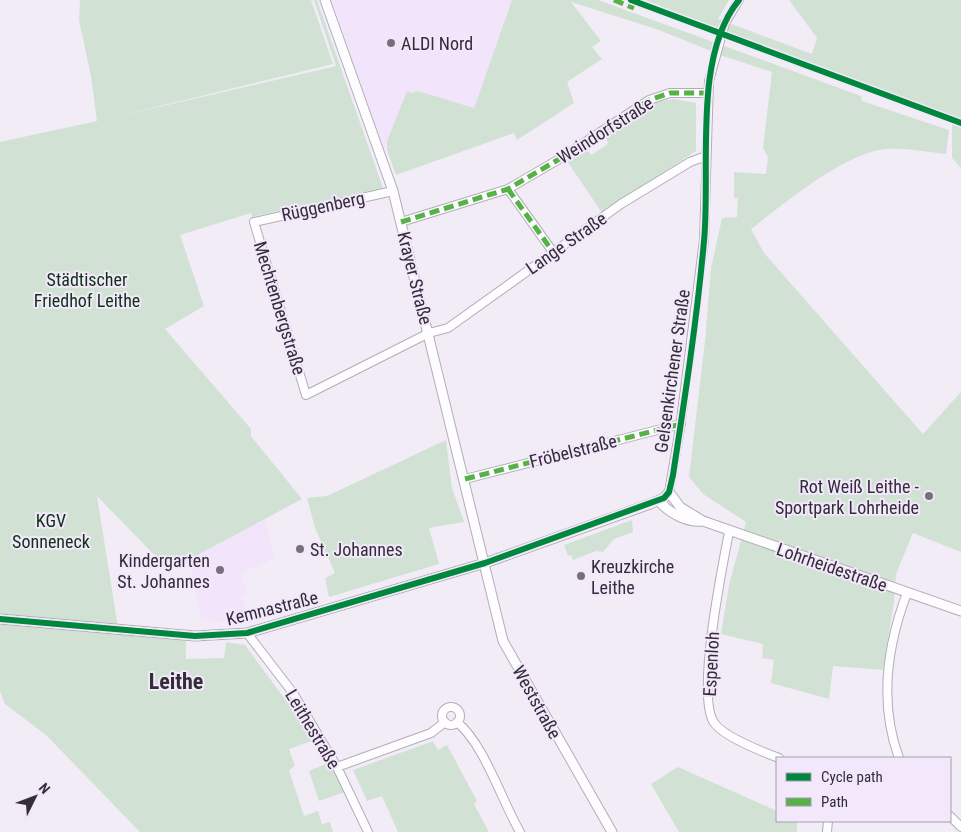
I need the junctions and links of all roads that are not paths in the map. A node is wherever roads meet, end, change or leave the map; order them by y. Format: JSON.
{"nodes":[{"id":1,"x":325,"y":0,"type":"edge"},
{"id":2,"x":739,"y":0,"type":"edge"},
{"id":3,"x":708,"y":93,"type":"junction"},
{"id":4,"x":706,"y":156,"type":"junction"},
{"id":5,"x":508,"y":189,"type":"junction"},
{"id":6,"x":393,"y":191,"type":"junction"},
{"id":7,"x":254,"y":222,"type":"joint"},
{"id":8,"x":401,"y":222,"type":"junction"},
{"id":9,"x":553,"y":252,"type":"junction"},
{"id":10,"x":429,"y":333,"type":"junction"},
{"id":11,"x":306,"y":395,"type":"joint"},
{"id":12,"x":681,"y":424,"type":"junction"},
{"id":13,"x":465,"y":479,"type":"junction"},
{"id":14,"x":669,"y":492,"type":"junction"},
{"id":15,"x":659,"y":500,"type":"junction"},
{"id":16,"x":703,"y":521,"type":"junction"},
{"id":17,"x":729,"y":532,"type":"junction"},
{"id":18,"x":485,"y":563,"type":"junction"},
{"id":19,"x":907,"y":593,"type":"junction"},
{"id":20,"x":961,"y":611,"type":"edge"},
{"id":21,"x":0,"y":620,"type":"edge"},
{"id":22,"x":247,"y":633,"type":"junction"},
{"id":23,"x":445,"y":722,"type":"junction"},
{"id":24,"x":457,"y":722,"type":"junction"},
{"id":25,"x":777,"y":757,"type":"edge"},
{"id":26,"x":899,"y":757,"type":"edge"},
{"id":27,"x":337,"y":768,"type":"junction"},
{"id":28,"x":951,"y":817,"type":"edge"},
{"id":29,"x":961,"y":827,"type":"edge"},
{"id":30,"x":368,"y":832,"type":"edge"},
{"id":31,"x":520,"y":832,"type":"edge"},
{"id":32,"x":612,"y":832,"type":"edge"}],
"edges":[{"from":1,"to":6,"type":"street","name":"Krayer Straße"},
{"from":2,"to":3,"type":"street","name":"Gelsenkirchener Straße"},
{"from":3,"to":4,"type":"street","name":"Gelsenkirchener Straße"},
{"from":3,"to":5,"type":"street","name":"Weindorfstraße"},
{"from":4,"to":9,"type":"street","name":"Lange Straße"},
{"from":4,"to":12,"type":"street","name":"Gelsenkirchener Straße"},
{"from":5,"to":8,"type":"street","name":"Weindorfstraße"},
{"from":5,"to":9,"type":"street"},
{"from":6,"to":7,"type":"street","name":"Rüggenberg"},
{"from":6,"to":8,"type":"street","name":"Krayer Straße"},
{"from":7,"to":11,"type":"street","name":"Mechtenbergstraße"},
{"from":8,"to":10,"type":"street","name":"Krayer Straße"},
{"from":9,"to":10,"type":"street","name":"Lange Straße"},
{"from":10,"to":11,"type":"street","name":"Lange Straße"},
{"from":10,"to":13,"type":"street","name":"Krayer Straße"},
{"from":12,"to":13,"type":"street","name":"Fröbelstraße"},
{"from":12,"to":14,"type":"street","name":"Gelsenkirchener Straße"},
{"from":13,"to":18,"type":"street","name":"Krayer Straße"},
{"from":14,"to":15,"type":"street"},
{"from":14,"to":16,"type":"street","name":"Lohrheidestraße"},
{"from":15,"to":16,"type":"street","name":"Lohrheidestraße"},
{"from":15,"to":18,"type":"street"},
{"from":16,"to":17,"type":"street","name":"Lohrheidestraße"},
{"from":17,"to":19,"type":"street","name":"Lohrheidestraße"},
{"from":17,"to":25,"type":"street","name":"Espenloh"},
{"from":18,"to":22,"type":"street","name":"Kemnastraße"},
{"from":18,"to":32,"type":"street","name":"Weststraße"},
{"from":19,"to":20,"type":"street","name":"Lohrheidestraße"},
{"from":19,"to":26,"type":"street"},
{"from":21,"to":22,"type":"street","name":"Kemnastraße"},
{"from":22,"to":27,"type":"street","name":"Leithestraße"},
{"from":23,"to":24,"type":"street"},
{"from":23,"to":24,"type":"street"},
{"from":23,"to":27,"type":"street"},
{"from":24,"to":31,"type":"street"},
{"from":27,"to":30,"type":"street","name":"Leithestraße"},
{"from":28,"to":29,"type":"street"}]}
